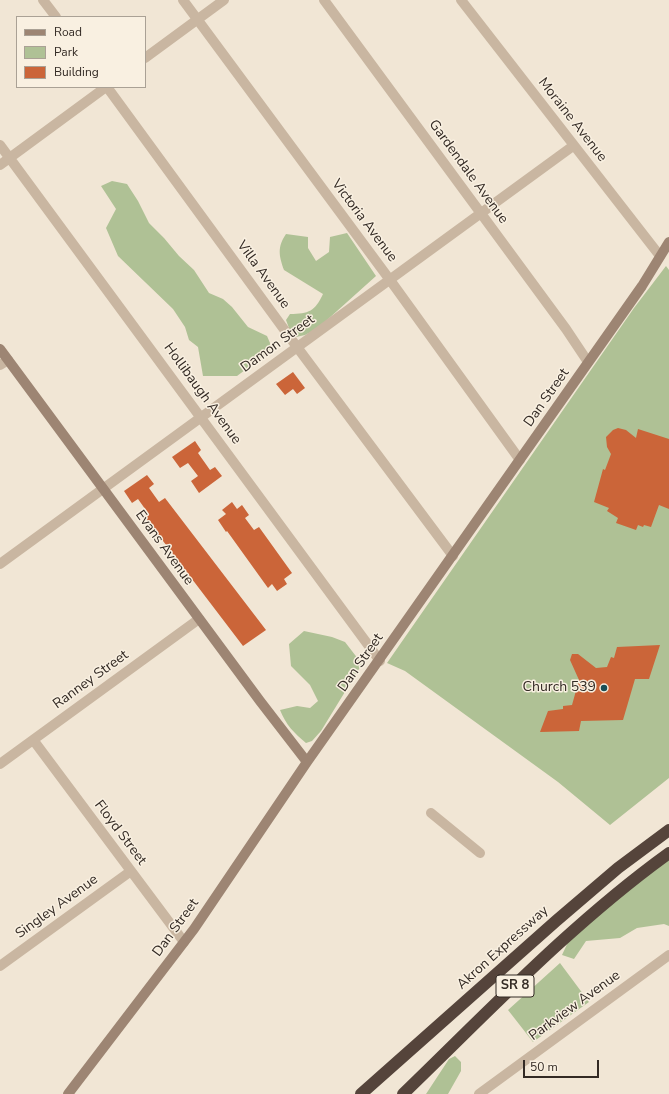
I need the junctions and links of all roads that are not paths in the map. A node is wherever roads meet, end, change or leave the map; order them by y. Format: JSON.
{"nodes":[{"id":1,"x":43,"y":0,"type":"edge"},
{"id":2,"x":183,"y":0,"type":"edge"},
{"id":3,"x":224,"y":0,"type":"edge"},
{"id":4,"x":324,"y":0,"type":"edge"},
{"id":5,"x":461,"y":0,"type":"edge"},
{"id":6,"x":55,"y":16,"type":"edge"},
{"id":7,"x":197,"y":20,"type":"junction"},
{"id":8,"x":146,"y":57,"type":"edge"},
{"id":9,"x":106,"y":88,"type":"edge"},
{"id":10,"x":108,"y":88,"type":"edge"},
{"id":11,"x":0,"y":145,"type":"edge"},
{"id":12,"x":573,"y":146,"type":"junction"},
{"id":13,"x":10,"y":158,"type":"junction"},
{"id":14,"x":0,"y":165,"type":"edge"},
{"id":15,"x":481,"y":213,"type":"junction"},
{"id":16,"x":669,"y":242,"type":"edge"},
{"id":17,"x":660,"y":256,"type":"junction"},
{"id":18,"x":390,"y":280,"type":"junction"},
{"id":19,"x":297,"y":347,"type":"junction"},
{"id":20,"x":0,"y":349,"type":"edge"},
{"id":21,"x":4,"y":362,"type":"edge"},
{"id":22,"x":588,"y":362,"type":"junction"},
{"id":23,"x":201,"y":418,"type":"junction"},
{"id":24,"x":520,"y":460,"type":"junction"},
{"id":25,"x":103,"y":489,"type":"junction"},
{"id":26,"x":453,"y":556,"type":"junction"},
{"id":27,"x":0,"y":564,"type":"edge"},
{"id":28,"x":199,"y":619,"type":"junction"},
{"id":29,"x":380,"y":661,"type":"junction"},
{"id":30,"x":34,"y":741,"type":"junction"},
{"id":31,"x":307,"y":762,"type":"junction"},
{"id":32,"x":0,"y":764,"type":"edge"},
{"id":33,"x":431,"y":812,"type":"dead end"},
{"id":34,"x":669,"y":830,"type":"edge"},
{"id":35,"x":480,"y":853,"type":"dead end"},
{"id":36,"x":669,"y":853,"type":"edge"},
{"id":37,"x":131,"y":871,"type":"junction"},
{"id":38,"x":184,"y":942,"type":"junction"},
{"id":39,"x":669,"y":955,"type":"edge"},
{"id":40,"x":0,"y":966,"type":"edge"},
{"id":41,"x":68,"y":1094,"type":"edge"},
{"id":42,"x":361,"y":1094,"type":"edge"},
{"id":43,"x":403,"y":1094,"type":"edge"},
{"id":44,"x":479,"y":1094,"type":"edge"}],
"edges":[{"from":1,"to":6,"type":"street"},
{"from":2,"to":7,"type":"street","name":"Victoria Avenue"},
{"from":3,"to":7,"type":"street"},
{"from":4,"to":15,"type":"street","name":"Gardendale Avenue"},
{"from":5,"to":12,"type":"street","name":"Moraine Avenue"},
{"from":7,"to":8,"type":"street"},
{"from":7,"to":18,"type":"street","name":"Victoria Avenue"},
{"from":9,"to":13,"type":"street"},
{"from":10,"to":19,"type":"street","name":"Villa Avenue"},
{"from":11,"to":13,"type":"street","name":"Hollibaugh Avenue"},
{"from":12,"to":15,"type":"street","name":"Damon Street"},
{"from":12,"to":17,"type":"street","name":"Moraine Avenue"},
{"from":13,"to":14,"type":"street"},
{"from":13,"to":23,"type":"street","name":"Hollibaugh Avenue"},
{"from":15,"to":18,"type":"street","name":"Damon Street"},
{"from":15,"to":22,"type":"street","name":"Gardendale Avenue"},
{"from":16,"to":17,"type":"street","name":"Dan Street"},
{"from":17,"to":22,"type":"street","name":"Dan Street"},
{"from":18,"to":19,"type":"street","name":"Damon Street"},
{"from":18,"to":24,"type":"street","name":"Victoria Avenue"},
{"from":19,"to":23,"type":"street","name":"Damon Street"},
{"from":19,"to":26,"type":"street","name":"Villa Avenue"},
{"from":20,"to":21,"type":"street","name":"Evans Avenue"},
{"from":21,"to":25,"type":"street","name":"Evans Avenue"},
{"from":22,"to":24,"type":"street","name":"Dan Street"},
{"from":23,"to":25,"type":"street","name":"Damon Street"},
{"from":23,"to":29,"type":"street","name":"Hollibaugh Avenue"},
{"from":24,"to":26,"type":"street","name":"Dan Street"},
{"from":25,"to":27,"type":"street","name":"Damon Street"},
{"from":25,"to":28,"type":"street","name":"Evans Avenue"},
{"from":26,"to":29,"type":"street","name":"Dan Street"},
{"from":28,"to":30,"type":"street","name":"Ranney Street"},
{"from":28,"to":31,"type":"street","name":"Evans Avenue"},
{"from":29,"to":31,"type":"street","name":"Dan Street"},
{"from":30,"to":32,"type":"street","name":"Ranney Street"},
{"from":30,"to":37,"type":"street","name":"Floyd Street"},
{"from":31,"to":38,"type":"street","name":"Dan Street"},
{"from":33,"to":35,"type":"street"},
{"from":34,"to":42,"type":"highway","name":"Akron Expressway","number":"SR 8"},
{"from":36,"to":43,"type":"highway","number":"SR 8"},
{"from":37,"to":38,"type":"street","name":"Floyd Street"},
{"from":37,"to":40,"type":"street","name":"Singley Avenue"},
{"from":38,"to":41,"type":"street","name":"Dan Street"},
{"from":39,"to":44,"type":"street","name":"Parkview Avenue"}]}
